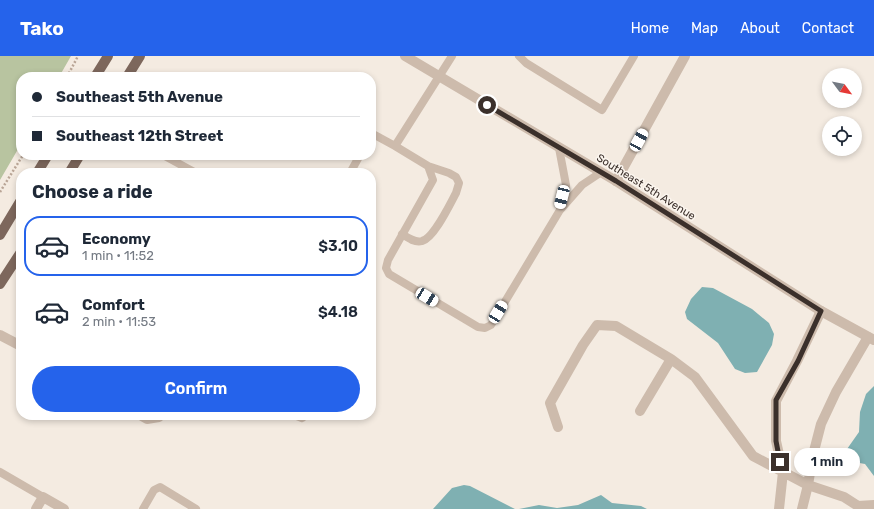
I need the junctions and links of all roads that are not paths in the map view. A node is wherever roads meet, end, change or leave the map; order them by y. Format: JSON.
{"nodes":[{"id":1,"x":108,"y":56,"type":"edge"},
{"id":2,"x":140,"y":56,"type":"edge"},
{"id":3,"x":405,"y":56,"type":"edge"},
{"id":4,"x":452,"y":56,"type":"edge"},
{"id":5,"x":519,"y":56,"type":"edge"},
{"id":6,"x":634,"y":56,"type":"edge"},
{"id":7,"x":685,"y":56,"type":"edge"},
{"id":8,"x":98,"y":72,"type":"edge"},
{"id":9,"x":130,"y":72,"type":"edge"},
{"id":10,"x":439,"y":76,"type":"junction"},
{"id":11,"x":376,"y":136,"type":"edge"},
{"id":12,"x":395,"y":146,"type":"junction"},
{"id":13,"x":559,"y":148,"type":"junction"},
{"id":14,"x":172,"y":160,"type":"edge"},
{"id":15,"x":428,"y":166,"type":"junction"},
{"id":16,"x":187,"y":168,"type":"edge"},
{"id":17,"x":600,"y":172,"type":"junction"},
{"id":18,"x":616,"y":181,"type":"junction"},
{"id":19,"x":16,"y":208,"type":"edge"},
{"id":20,"x":560,"y":210,"type":"junction"},
{"id":21,"x":402,"y":234,"type":"junction"},
{"id":22,"x":0,"y":235,"type":"edge"},
{"id":23,"x":16,"y":260,"type":"edge"},
{"id":24,"x":0,"y":284,"type":"edge"},
{"id":25,"x":821,"y":311,"type":"junction"},
{"id":26,"x":0,"y":335,"type":"edge"},
{"id":27,"x":871,"y":339,"type":"edge"},
{"id":28,"x":16,"y":343,"type":"edge"},
{"id":29,"x":671,"y":360,"type":"junction"},
{"id":30,"x":640,"y":411,"type":"dead end"},
{"id":31,"x":558,"y":427,"type":"dead end"},
{"id":32,"x":0,"y":472,"type":"edge"},
{"id":33,"x":783,"y":472,"type":"junction"},
{"id":34,"x":808,"y":485,"type":"junction"},
{"id":35,"x":43,"y":497,"type":"junction"},
{"id":36,"x":874,"y":505,"type":"edge"},
{"id":37,"x":858,"y":508,"type":"edge"},
{"id":38,"x":36,"y":509,"type":"edge"},
{"id":39,"x":64,"y":509,"type":"edge"},
{"id":40,"x":143,"y":509,"type":"edge"},
{"id":41,"x":196,"y":509,"type":"edge"},
{"id":42,"x":779,"y":509,"type":"edge"},
{"id":43,"x":802,"y":509,"type":"edge"}],
"edges":[{"from":1,"to":8,"type":"main road"},
{"from":2,"to":9,"type":"main road"},
{"from":3,"to":10,"type":"street","name":"Southeast 5th Avenue"},
{"from":4,"to":10,"type":"lane"},
{"from":5,"to":6,"type":"lane"},
{"from":7,"to":18,"type":"street"},
{"from":10,"to":12,"type":"lane"},
{"from":10,"to":13,"type":"street","name":"Southeast 5th Avenue"},
{"from":11,"to":12,"type":"lane"},
{"from":12,"to":15,"type":"lane"},
{"from":13,"to":17,"type":"street","name":"Southeast 5th Avenue"},
{"from":13,"to":20,"type":"lane"},
{"from":14,"to":16,"type":"lane"},
{"from":15,"to":21,"type":"lane"},
{"from":15,"to":21,"type":"lane"},
{"from":17,"to":18,"type":"street","name":"Southeast 5th Avenue"},
{"from":17,"to":20,"type":"lane"},
{"from":18,"to":25,"type":"street","name":"Southeast 5th Avenue"},
{"from":19,"to":22,"type":"main road"},
{"from":20,"to":21,"type":"lane"},
{"from":23,"to":24,"type":"main road"},
{"from":25,"to":27,"type":"street","name":"Southeast 5th Avenue"},
{"from":25,"to":33,"type":"street"},
{"from":26,"to":28,"type":"street"},
{"from":27,"to":34,"type":"street"},
{"from":29,"to":30,"type":"street"},
{"from":29,"to":31,"type":"street"},
{"from":29,"to":33,"type":"street"},
{"from":32,"to":35,"type":"lane"},
{"from":33,"to":34,"type":"street"},
{"from":33,"to":42,"type":"street"},
{"from":34,"to":37,"type":"street"},
{"from":34,"to":43,"type":"street"},
{"from":35,"to":38,"type":"street"},
{"from":35,"to":39,"type":"street"},
{"from":36,"to":37,"type":"street"},
{"from":40,"to":41,"type":"lane"}]}
